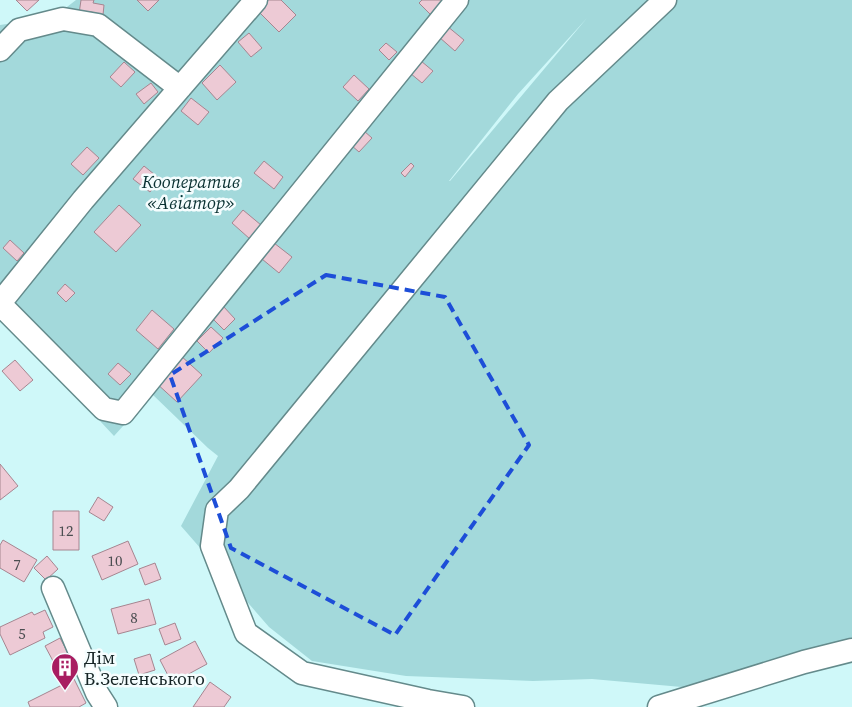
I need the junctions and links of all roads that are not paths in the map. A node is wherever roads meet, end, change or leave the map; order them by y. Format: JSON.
{"nodes":[{"id":1,"x":256,"y":0,"type":"edge"},
{"id":2,"x":457,"y":0,"type":"edge"},
{"id":3,"x":665,"y":0,"type":"edge"},
{"id":4,"x":0,"y":50,"type":"edge"},
{"id":5,"x":180,"y":88,"type":"junction"},
{"id":6,"x":0,"y":304,"type":"edge"},
{"id":7,"x":53,"y":588,"type":"dead end"},
{"id":8,"x":852,"y":650,"type":"edge"},
{"id":9,"x":106,"y":707,"type":"edge"},
{"id":10,"x":463,"y":707,"type":"edge"},
{"id":11,"x":659,"y":707,"type":"edge"}],
"edges":[{"from":1,"to":5,"type":"street"},
{"from":2,"to":6,"type":"street"},
{"from":3,"to":10,"type":"street"},
{"from":4,"to":5,"type":"street"},
{"from":5,"to":6,"type":"street"},
{"from":7,"to":9,"type":"street"},
{"from":8,"to":11,"type":"street"}]}
